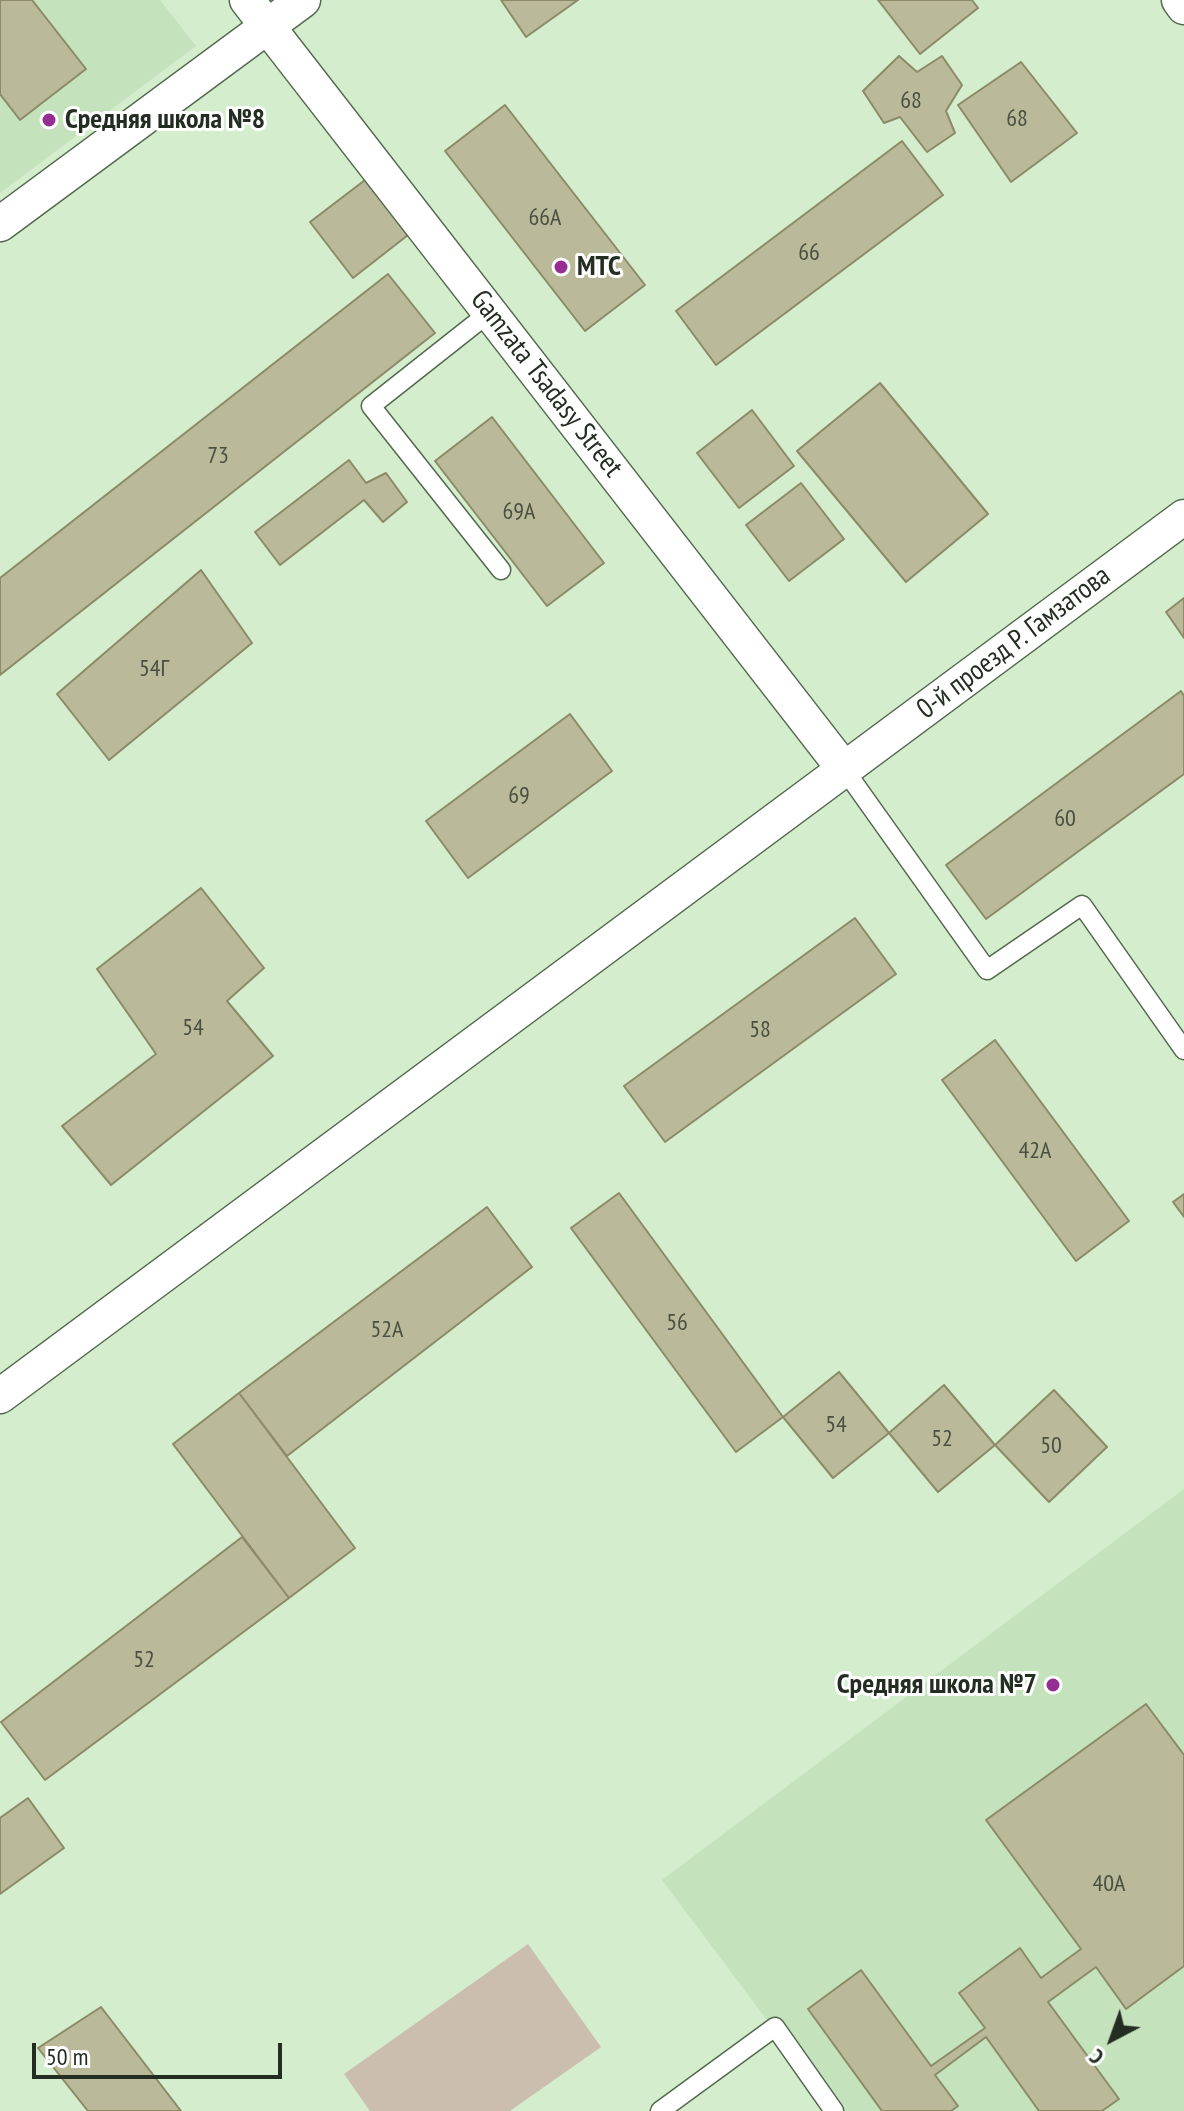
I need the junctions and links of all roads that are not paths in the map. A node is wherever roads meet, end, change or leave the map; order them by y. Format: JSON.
{"nodes":[{"id":1,"x":303,"y":0,"type":"edge"},
{"id":2,"x":1179,"y":0,"type":"edge"},
{"id":3,"x":1184,"y":7,"type":"edge"},
{"id":4,"x":257,"y":13,"type":"edge"},
{"id":5,"x":0,"y":224,"type":"edge"},
{"id":6,"x":490,"y":312,"type":"junction"},
{"id":7,"x":1184,"y":517,"type":"edge"},
{"id":8,"x":501,"y":570,"type":"dead end"},
{"id":9,"x":844,"y":769,"type":"junction"},
{"id":10,"x":1184,"y":1050,"type":"edge"},
{"id":11,"x":0,"y":1396,"type":"edge"},
{"id":12,"x":660,"y":2111,"type":"edge"},
{"id":13,"x":834,"y":2111,"type":"edge"}],
"edges":[{"from":1,"to":4,"type":"street"},
{"from":2,"to":3,"type":"street"},
{"from":4,"to":5,"type":"street"},
{"from":4,"to":6,"type":"street","name":"Gamzata Tsadasy Street"},
{"from":6,"to":8,"type":"lane"},
{"from":6,"to":9,"type":"street","name":"Gamzata Tsadasy Street"},
{"from":7,"to":9,"type":"street","name":"0-й проезд Р. Гамзатова"},
{"from":9,"to":10,"type":"lane"},
{"from":9,"to":11,"type":"street","name":"0-й проезд Р. Гамзатова"},
{"from":12,"to":13,"type":"lane"}]}
